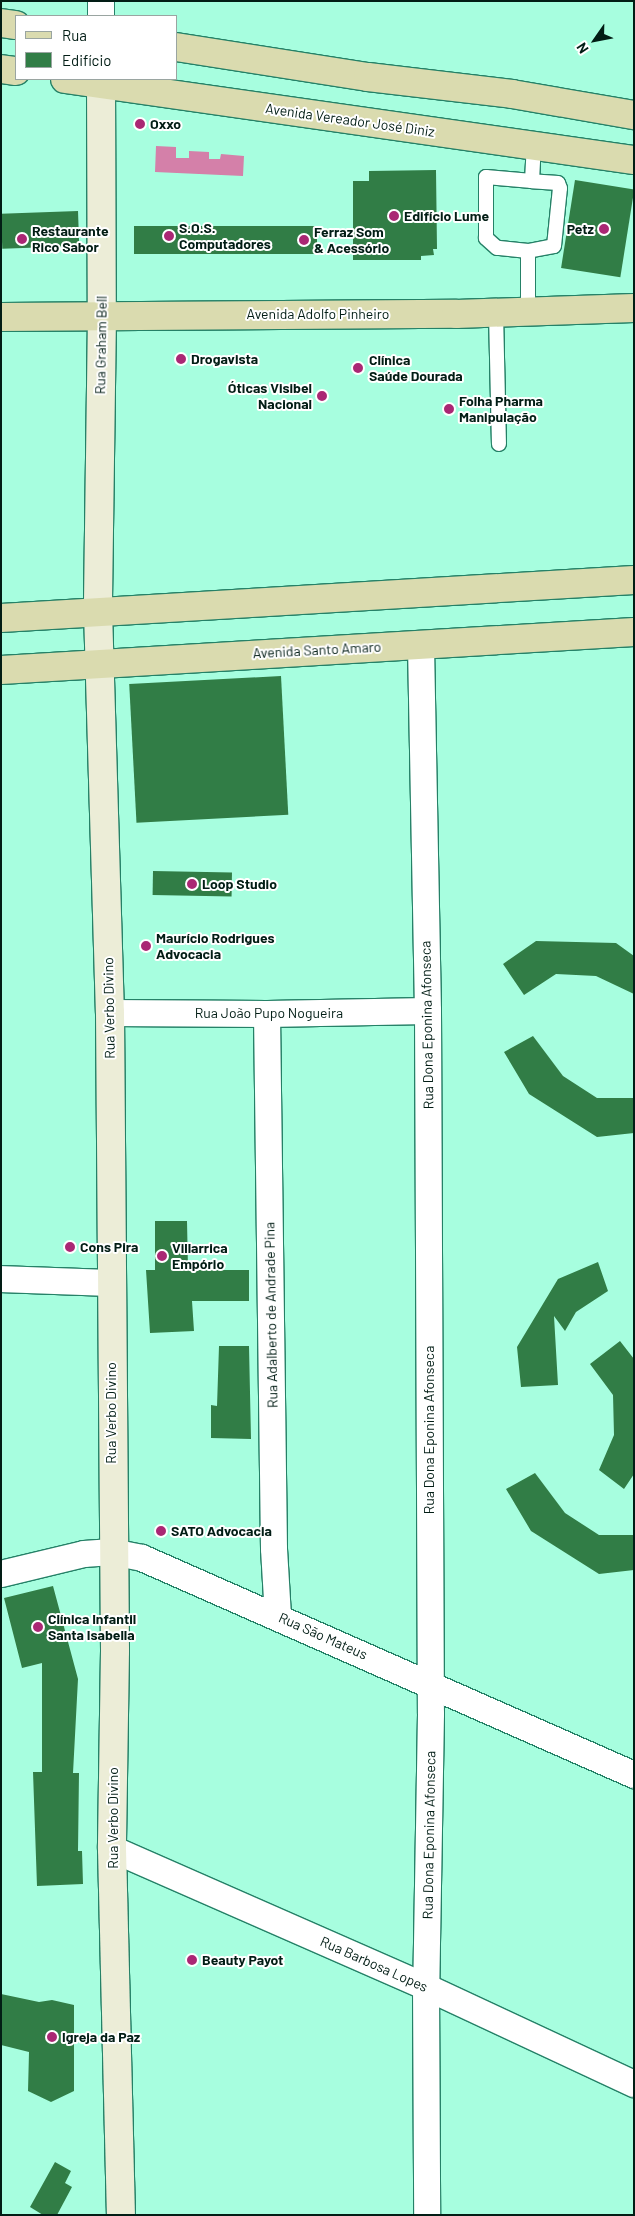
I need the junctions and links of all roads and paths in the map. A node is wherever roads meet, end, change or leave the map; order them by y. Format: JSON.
{"nodes":[{"id":1,"x":101,"y":1,"type":"edge"},
{"id":2,"x":101,"y":15,"type":"edge"},
{"id":3,"x":1,"y":23,"type":"edge"},
{"id":4,"x":15,"y":25,"type":"edge"},
{"id":5,"x":178,"y":47,"type":"edge"},
{"id":6,"x":1,"y":69,"type":"edge"},
{"id":7,"x":15,"y":71,"type":"edge"},
{"id":8,"x":77,"y":80,"type":"edge"},
{"id":9,"x":101,"y":82,"type":"edge"},
{"id":10,"x":634,"y":114,"type":"edge"},
{"id":11,"x":534,"y":146,"type":"junction"},
{"id":12,"x":634,"y":160,"type":"edge"},
{"id":13,"x":532,"y":181,"type":"junction"},
{"id":14,"x":528,"y":251,"type":"junction"},
{"id":15,"x":634,"y":308,"type":"edge"},
{"id":16,"x":528,"y":312,"type":"junction"},
{"id":17,"x":496,"y":313,"type":"junction"},
{"id":18,"x":102,"y":315,"type":"junction"},
{"id":19,"x":1,"y":317,"type":"edge"},
{"id":20,"x":499,"y":444,"type":"dead end"},
{"id":21,"x":634,"y":580,"type":"edge"},
{"id":22,"x":98,"y":611,"type":"junction"},
{"id":23,"x":1,"y":618,"type":"edge"},
{"id":24,"x":634,"y":632,"type":"edge"},
{"id":25,"x":421,"y":646,"type":"junction"},
{"id":26,"x":98,"y":663,"type":"junction"},
{"id":27,"x":1,"y":670,"type":"edge"},
{"id":28,"x":428,"y":1011,"type":"junction"},
{"id":29,"x":110,"y":1013,"type":"junction"},
{"id":30,"x":267,"y":1014,"type":"junction"},
{"id":31,"x":1,"y":1280,"type":"edge"},
{"id":32,"x":111,"y":1283,"type":"junction"},
{"id":33,"x":112,"y":1552,"type":"junction"},
{"id":34,"x":1,"y":1574,"type":"edge"},
{"id":35,"x":278,"y":1616,"type":"junction"},
{"id":36,"x":430,"y":1684,"type":"junction"},
{"id":37,"x":634,"y":1775,"type":"edge"},
{"id":38,"x":112,"y":1849,"type":"junction"},
{"id":39,"x":426,"y":1987,"type":"junction"},
{"id":40,"x":634,"y":2084,"type":"edge"},
{"id":41,"x":120,"y":2215,"type":"edge"},
{"id":42,"x":427,"y":2215,"type":"edge"}],
"edges":[{"from":1,"to":2,"type":"street"},
{"from":3,"to":4,"type":"main road"},
{"from":5,"to":10,"type":"main road"},
{"from":6,"to":7,"type":"main road"},
{"from":8,"to":9,"type":"main road","name":"Avenida Vereador José Diniz"},
{"from":9,"to":11,"type":"main road","name":"Avenida Vereador José Diniz"},
{"from":9,"to":18,"type":"street","name":"Rua Graham Bell"},
{"from":11,"to":12,"type":"main road","name":"Avenida Vereador José Diniz"},
{"from":11,"to":13,"type":"lane"},
{"from":13,"to":14,"type":"lane"},
{"from":13,"to":14,"type":"lane"},
{"from":14,"to":16,"type":"lane"},
{"from":15,"to":16,"type":"main road","name":"Avenida Adolfo Pinheiro"},
{"from":16,"to":17,"type":"main road","name":"Avenida Adolfo Pinheiro"},
{"from":17,"to":18,"type":"main road","name":"Avenida Adolfo Pinheiro"},
{"from":17,"to":20,"type":"lane"},
{"from":18,"to":19,"type":"main road","name":"Avenida Adolfo Pinheiro"},
{"from":18,"to":22,"type":"street","name":"Rua Graham Bell"},
{"from":21,"to":22,"type":"main road"},
{"from":22,"to":23,"type":"main road"},
{"from":22,"to":26,"type":"street","name":"Rua Verbo Divino"},
{"from":24,"to":25,"type":"main road","name":"Avenida Santo Amaro"},
{"from":25,"to":26,"type":"main road","name":"Avenida Santo Amaro"},
{"from":25,"to":28,"type":"street","name":"Rua Dona Eponina Afonseca"},
{"from":26,"to":27,"type":"main road","name":"Avenida Santo Amaro"},
{"from":26,"to":29,"type":"street","name":"Rua Verbo Divino"},
{"from":28,"to":30,"type":"street","name":"Rua João Pupo Nogueira"},
{"from":28,"to":36,"type":"street","name":"Rua Dona Eponina Afonseca"},
{"from":29,"to":30,"type":"street","name":"Rua João Pupo Nogueira"},
{"from":29,"to":32,"type":"street","name":"Rua Verbo Divino"},
{"from":30,"to":35,"type":"street","name":"Rua Adalberto de Andrade Pina"},
{"from":31,"to":32,"type":"street"},
{"from":32,"to":33,"type":"street","name":"Rua Verbo Divino"},
{"from":33,"to":34,"type":"street","name":"Rua São Mateus"},
{"from":33,"to":35,"type":"street","name":"Rua São Mateus"},
{"from":33,"to":38,"type":"street","name":"Rua Verbo Divino"},
{"from":35,"to":36,"type":"street","name":"Rua São Mateus"},
{"from":36,"to":37,"type":"street","name":"Rua São Mateus"},
{"from":36,"to":39,"type":"street","name":"Rua Dona Eponina Afonseca"},
{"from":38,"to":39,"type":"street","name":"Rua Barbosa Lopes"},
{"from":38,"to":41,"type":"street","name":"Rua Verbo Divino"},
{"from":39,"to":40,"type":"street","name":"Rua Barbosa Lopes"},
{"from":39,"to":42,"type":"street","name":"Rua Dona Eponina Afonseca"}]}
